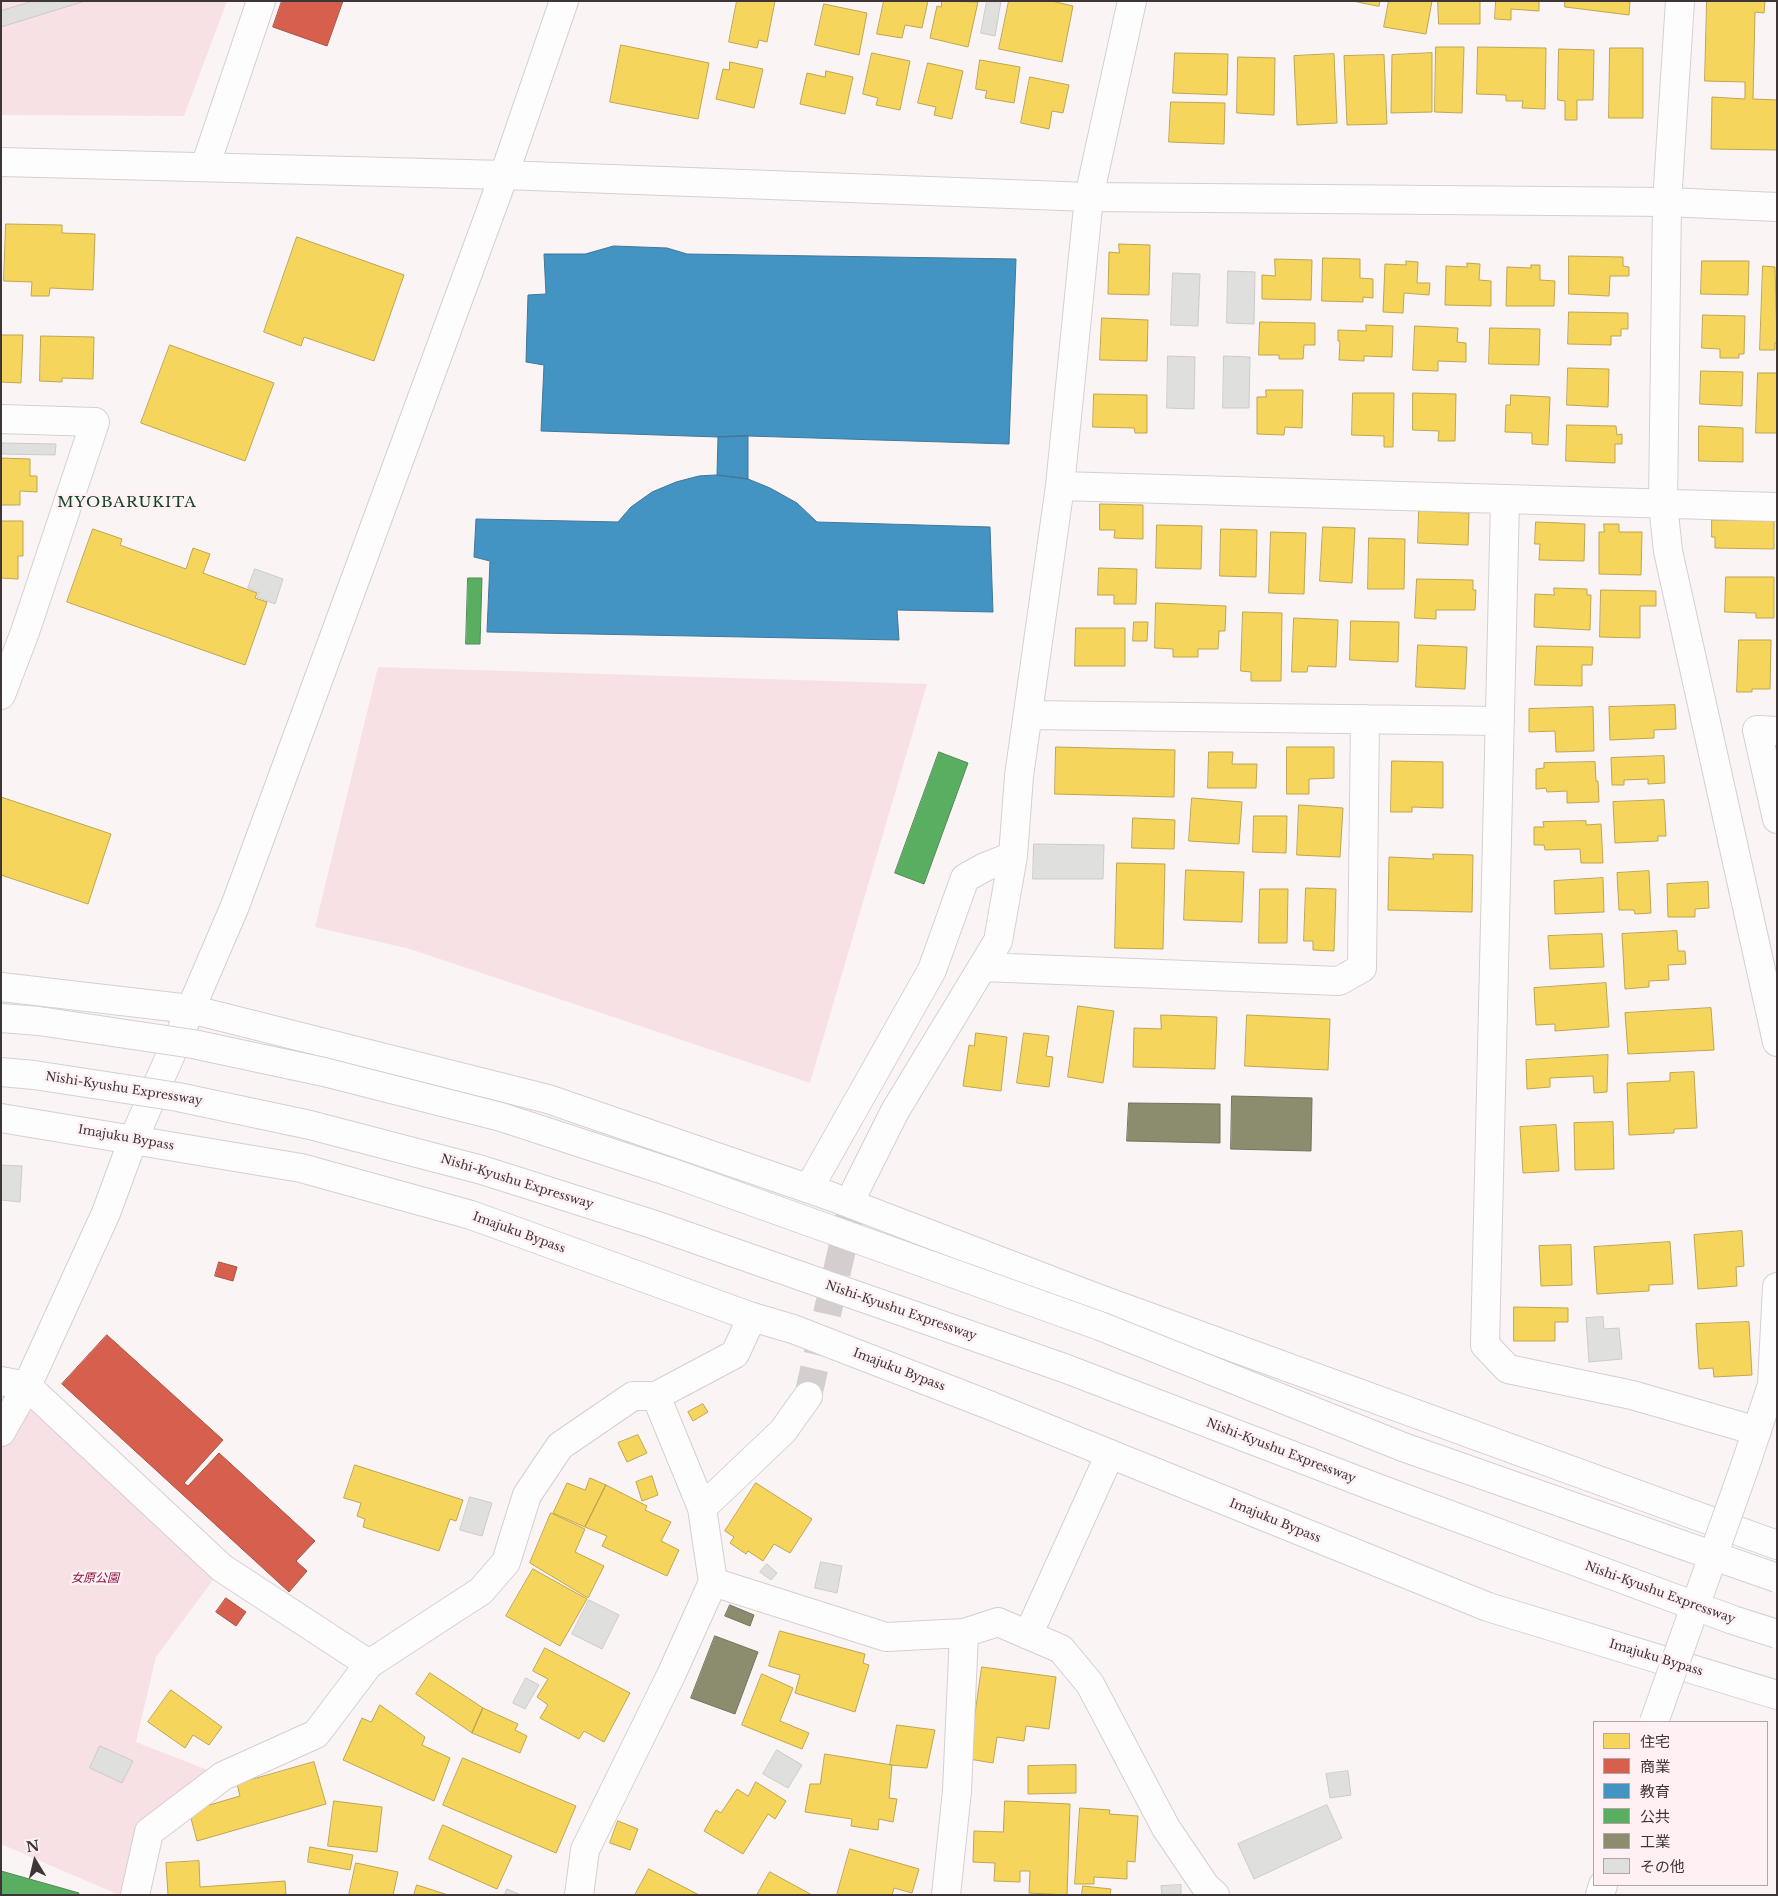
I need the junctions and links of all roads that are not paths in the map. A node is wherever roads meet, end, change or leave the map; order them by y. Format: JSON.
{"nodes":[{"id":1,"x":261,"y":1,"type":"edge"},
{"id":2,"x":564,"y":1,"type":"edge"},
{"id":3,"x":1132,"y":1,"type":"edge"},
{"id":4,"x":1680,"y":1,"type":"edge"},
{"id":5,"x":1,"y":162,"type":"edge"},
{"id":6,"x":206,"y":167,"type":"junction"},
{"id":7,"x":504,"y":175,"type":"junction"},
{"id":8,"x":1089,"y":197,"type":"junction"},
{"id":9,"x":1667,"y":202,"type":"junction"},
{"id":10,"x":1777,"y":207,"type":"edge"},
{"id":11,"x":1,"y":419,"type":"edge"},
{"id":12,"x":1060,"y":486,"type":"junction"},
{"id":13,"x":1505,"y":500,"type":"junction"},
{"id":14,"x":1663,"y":504,"type":"junction"},
{"id":15,"x":1777,"y":508,"type":"edge"},
{"id":16,"x":13,"y":632,"type":"edge"},
{"id":17,"x":1,"y":695,"type":"edge"},
{"id":18,"x":1028,"y":715,"type":"junction"},
{"id":19,"x":1365,"y":719,"type":"junction"},
{"id":20,"x":1500,"y":721,"type":"junction"},
{"id":21,"x":1777,"y":731,"type":"edge"},
{"id":22,"x":1777,"y":819,"type":"edge"},
{"id":23,"x":1013,"y":856,"type":"junction"},
{"id":24,"x":982,"y":967,"type":"junction"},
{"id":25,"x":1,"y":987,"type":"edge"},
{"id":26,"x":1,"y":1018,"type":"edge"},
{"id":27,"x":186,"y":1018,"type":"junction"},
{"id":28,"x":1777,"y":1042,"type":"edge"},
{"id":29,"x":1,"y":1072,"type":"edge"},
{"id":30,"x":1,"y":1118,"type":"edge"},
{"id":31,"x":133,"y":1140,"type":"junction"},
{"id":32,"x":810,"y":1188,"type":"junction"},
{"id":33,"x":856,"y":1189,"type":"tunnel mouth"},
{"id":34,"x":1777,"y":1287,"type":"edge"},
{"id":35,"x":752,"y":1317,"type":"junction"},
{"id":36,"x":14,"y":1383,"type":"edge"},
{"id":37,"x":656,"y":1396,"type":"junction"},
{"id":38,"x":808,"y":1396,"type":"tunnel mouth"},
{"id":39,"x":1757,"y":1431,"type":"junction"},
{"id":40,"x":1,"y":1432,"type":"edge"},
{"id":41,"x":1110,"y":1454,"type":"junction"},
{"id":42,"x":702,"y":1508,"type":"junction"},
{"id":43,"x":1777,"y":1545,"type":"edge"},
{"id":44,"x":1777,"y":1578,"type":"edge"},
{"id":45,"x":713,"y":1582,"type":"junction"},
{"id":46,"x":964,"y":1634,"type":"junction"},
{"id":47,"x":1777,"y":1634,"type":"edge"},
{"id":48,"x":1028,"y":1635,"type":"junction"},
{"id":49,"x":369,"y":1664,"type":"junction"},
{"id":50,"x":1777,"y":1694,"type":"edge"},
{"id":51,"x":1654,"y":1721,"type":"edge"},
{"id":52,"x":136,"y":1895,"type":"edge"},
{"id":53,"x":579,"y":1895,"type":"edge"},
{"id":54,"x":946,"y":1895,"type":"edge"},
{"id":55,"x":1214,"y":1895,"type":"edge"}],
"edges":[{"from":1,"to":6,"type":"main road"},
{"from":2,"to":7,"type":"main road"},
{"from":3,"to":8,"type":"main road"},
{"from":4,"to":9,"type":"main road"},
{"from":5,"to":6,"type":"main road"},
{"from":6,"to":7,"type":"main road"},
{"from":7,"to":8,"type":"main road"},
{"from":7,"to":27,"type":"main road"},
{"from":8,"to":9,"type":"main road"},
{"from":8,"to":12,"type":"main road"},
{"from":9,"to":10,"type":"main road"},
{"from":9,"to":14,"type":"main road"},
{"from":11,"to":16,"type":"main road"},
{"from":12,"to":13,"type":"main road"},
{"from":12,"to":18,"type":"main road"},
{"from":13,"to":14,"type":"main road"},
{"from":13,"to":20,"type":"main road"},
{"from":14,"to":15,"type":"main road"},
{"from":14,"to":28,"type":"main road"},
{"from":16,"to":17,"type":"main road"},
{"from":18,"to":19,"type":"main road"},
{"from":18,"to":23,"type":"main road"},
{"from":19,"to":20,"type":"main road"},
{"from":19,"to":24,"type":"main road"},
{"from":20,"to":39,"type":"main road"},
{"from":21,"to":22,"type":"main road"},
{"from":23,"to":24,"type":"main road"},
{"from":23,"to":32,"type":"main road"},
{"from":24,"to":33,"type":"main road"},
{"from":25,"to":27,"type":"main road"},
{"from":26,"to":44,"type":"main road","bridge":true},
{"from":27,"to":31,"type":"main road"},
{"from":27,"to":32,"type":"main road"},
{"from":29,"to":47,"type":"main road","name":"Nishi-Kyushu Expressway","bridge":true},
{"from":30,"to":31,"type":"main road","name":"Imajuku Bypass"},
{"from":31,"to":35,"type":"main road","name":"Imajuku Bypass"},
{"from":31,"to":36,"type":"main road"},
{"from":32,"to":43,"type":"main road"},
{"from":34,"to":39,"type":"main road"},
{"from":35,"to":37,"type":"main road"},
{"from":35,"to":41,"type":"main road","name":"Imajuku Bypass"},
{"from":36,"to":40,"type":"main road"},
{"from":36,"to":49,"type":"main road"},
{"from":37,"to":42,"type":"main road"},
{"from":37,"to":49,"type":"main road"},
{"from":38,"to":42,"type":"main road"},
{"from":39,"to":51,"type":"main road","bridge":true},
{"from":41,"to":48,"type":"main road"},
{"from":41,"to":50,"type":"main road","name":"Imajuku Bypass"},
{"from":42,"to":45,"type":"main road"},
{"from":45,"to":46,"type":"main road"},
{"from":45,"to":53,"type":"main road"},
{"from":46,"to":48,"type":"main road"},
{"from":46,"to":54,"type":"main road"},
{"from":48,"to":55,"type":"main road"},
{"from":49,"to":52,"type":"main road"}]}
